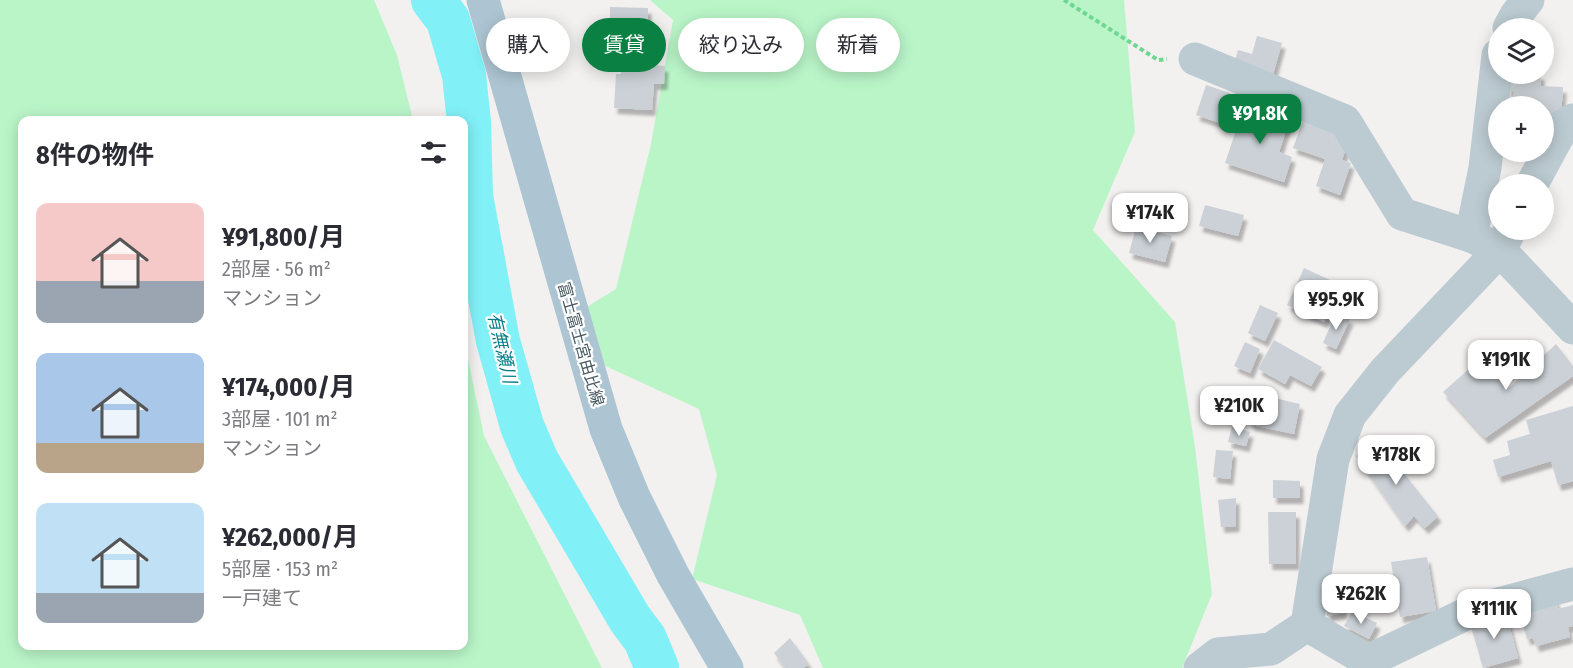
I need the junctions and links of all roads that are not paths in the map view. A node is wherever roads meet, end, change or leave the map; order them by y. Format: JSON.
{"nodes":[{"id":1,"x":483,"y":0,"type":"edge"},
{"id":2,"x":1528,"y":0,"type":"edge"},
{"id":3,"x":1514,"y":18,"type":"edge"},
{"id":4,"x":1195,"y":59,"type":"road end"},
{"id":5,"x":1495,"y":84,"type":"edge"},
{"id":6,"x":1573,"y":120,"type":"edge"},
{"id":7,"x":1537,"y":174,"type":"edge"},
{"id":8,"x":1471,"y":236,"type":"junction"},
{"id":9,"x":1488,"y":238,"type":"edge"},
{"id":10,"x":1505,"y":240,"type":"edge"},
{"id":11,"x":1573,"y":328,"type":"edge"},
{"id":12,"x":1573,"y":584,"type":"edge"},
{"id":13,"x":1307,"y":625,"type":"junction"},
{"id":14,"x":1369,"y":664,"type":"edge"},
{"id":15,"x":727,"y":668,"type":"edge"},
{"id":16,"x":1200,"y":668,"type":"edge"}],
"edges":[{"from":1,"to":15,"type":"main road","name":"富士富士宮由比線"},
{"from":2,"to":3,"type":"street"},
{"from":4,"to":8,"type":"street"},
{"from":5,"to":8,"type":"street"},
{"from":6,"to":7,"type":"street"},
{"from":8,"to":9,"type":"street"},
{"from":10,"to":11,"type":"street"},
{"from":10,"to":13,"type":"street"},
{"from":12,"to":14,"type":"street"},
{"from":13,"to":14,"type":"street"},
{"from":13,"to":16,"type":"street"}]}
